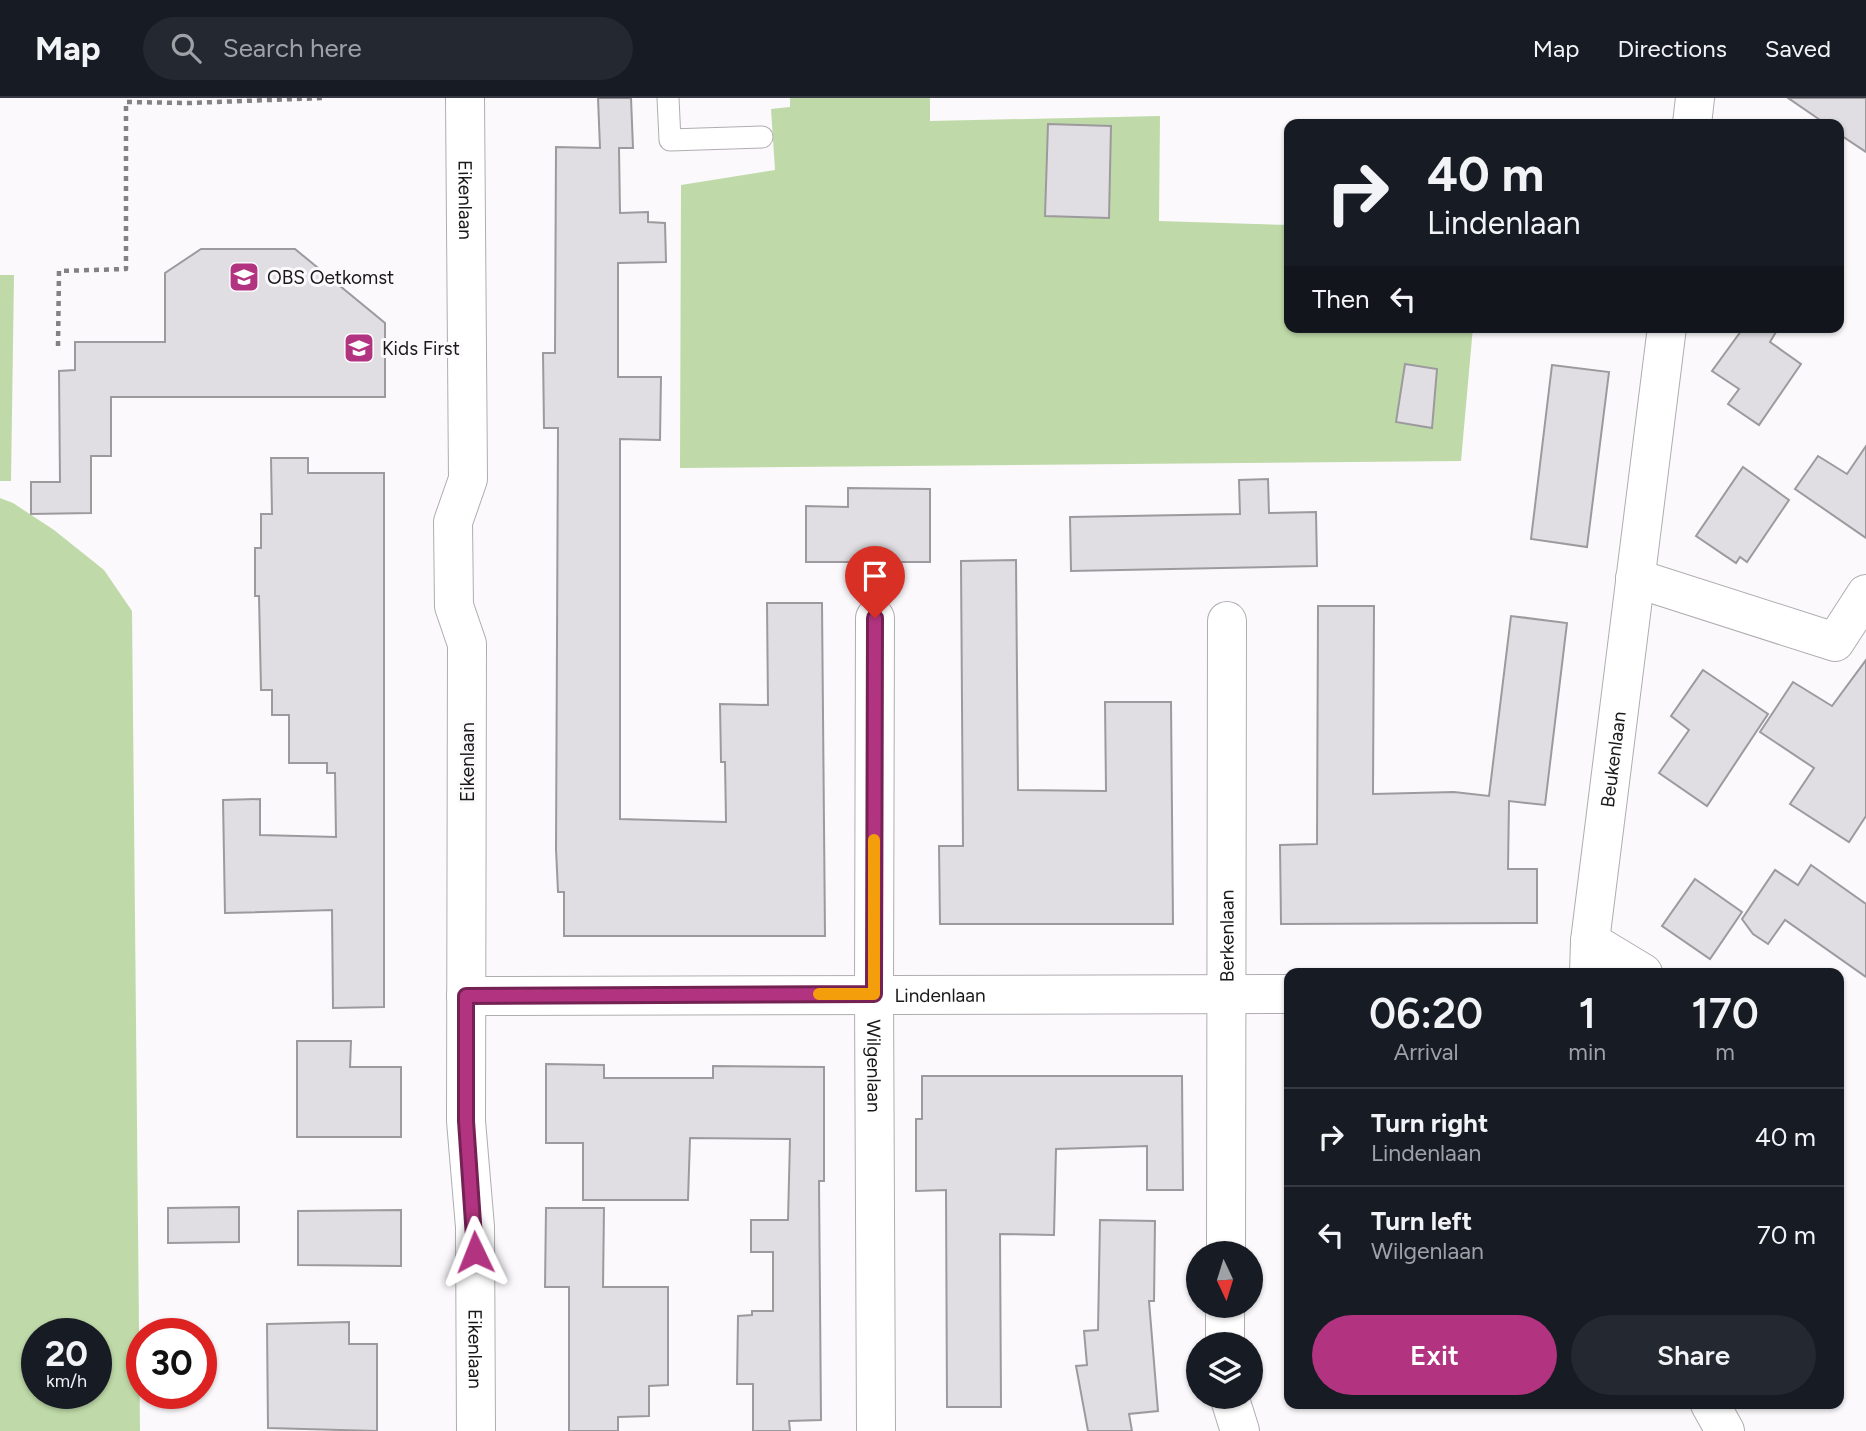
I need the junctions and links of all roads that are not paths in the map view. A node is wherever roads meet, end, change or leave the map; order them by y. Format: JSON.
{"nodes":[{"id":1,"x":465,"y":98,"type":"edge"},
{"id":2,"x":668,"y":98,"type":"edge"},
{"id":3,"x":1695,"y":98,"type":"edge"},
{"id":4,"x":1693,"y":119,"type":"edge"},
{"id":5,"x":762,"y":137,"type":"dead end"},
{"id":6,"x":1666,"y":333,"type":"edge"},
{"id":7,"x":1635,"y":578,"type":"junction"},
{"id":8,"x":1866,"y":594,"type":"edge"},
{"id":9,"x":875,"y":618,"type":"dead end"},
{"id":10,"x":1227,"y":621,"type":"dead end"},
{"id":11,"x":1589,"y":957,"type":"edge"},
{"id":12,"x":1626,"y":968,"type":"edge"},
{"id":13,"x":1227,"y":993,"type":"junction"},
{"id":14,"x":1284,"y":993,"type":"edge"},
{"id":15,"x":874,"y":994,"type":"junction"},
{"id":16,"x":466,"y":996,"type":"junction"},
{"id":17,"x":1226,"y":1241,"type":"edge"},
{"id":18,"x":1233,"y":1409,"type":"edge"},
{"id":19,"x":1713,"y":1409,"type":"edge"},
{"id":20,"x":476,"y":1431,"type":"edge"},
{"id":21,"x":876,"y":1431,"type":"edge"},
{"id":22,"x":1240,"y":1431,"type":"edge"},
{"id":23,"x":1725,"y":1431,"type":"edge"}],
"edges":[{"from":1,"to":16,"type":"street","name":"Eikenlaan"},
{"from":2,"to":5,"type":"lane"},
{"from":3,"to":4,"type":"street"},
{"from":6,"to":7,"type":"street","name":"Beukenlaan"},
{"from":7,"to":8,"type":"street"},
{"from":7,"to":11,"type":"street","name":"Beukenlaan"},
{"from":9,"to":15,"type":"street","name":"Wilgenlaan"},
{"from":10,"to":13,"type":"street","name":"Berkenlaan"},
{"from":11,"to":12,"type":"street","name":"Beukenlaan"},
{"from":13,"to":14,"type":"street","name":"Lindenlaan"},
{"from":13,"to":15,"type":"street","name":"Lindenlaan"},
{"from":13,"to":17,"type":"street","name":"Berkenlaan"},
{"from":15,"to":16,"type":"street","name":"Lindenlaan"},
{"from":15,"to":21,"type":"street","name":"Wilgenlaan"},
{"from":16,"to":20,"type":"street","name":"Eikenlaan"},
{"from":18,"to":22,"type":"street"},
{"from":19,"to":23,"type":"street"}]}
